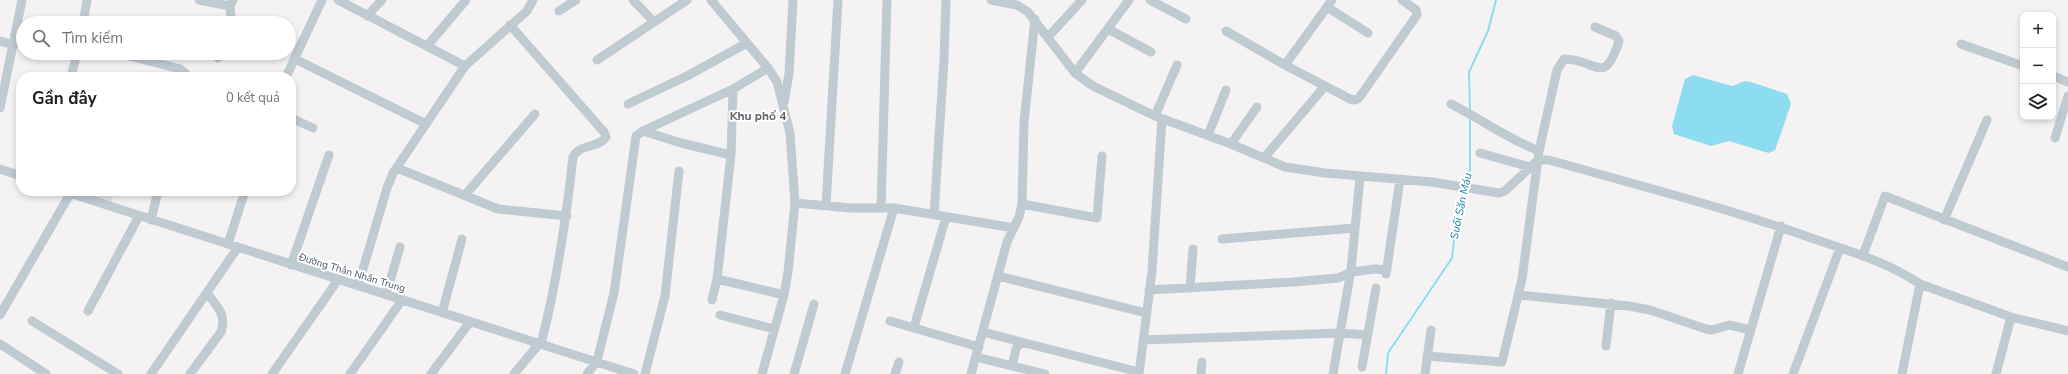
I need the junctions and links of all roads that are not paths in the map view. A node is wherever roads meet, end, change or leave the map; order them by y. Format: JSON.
{"nodes":[{"id":1,"x":22,"y":0,"type":"edge"},
{"id":2,"x":87,"y":0,"type":"edge"},
{"id":3,"x":199,"y":0,"type":"edge"},
{"id":4,"x":322,"y":0,"type":"edge"},
{"id":5,"x":338,"y":0,"type":"edge"},
{"id":6,"x":382,"y":0,"type":"edge"},
{"id":7,"x":466,"y":0,"type":"edge"},
{"id":8,"x":533,"y":0,"type":"edge"},
{"id":9,"x":576,"y":0,"type":"edge"},
{"id":10,"x":633,"y":0,"type":"edge"},
{"id":11,"x":687,"y":0,"type":"edge"},
{"id":12,"x":711,"y":0,"type":"edge"},
{"id":13,"x":793,"y":0,"type":"edge"},
{"id":14,"x":838,"y":0,"type":"edge"},
{"id":15,"x":887,"y":0,"type":"edge"},
{"id":16,"x":946,"y":0,"type":"edge"},
{"id":17,"x":991,"y":0,"type":"edge"},
{"id":18,"x":1082,"y":0,"type":"edge"},
{"id":19,"x":1129,"y":0,"type":"edge"},
{"id":20,"x":1150,"y":0,"type":"edge"},
{"id":21,"x":1402,"y":0,"type":"edge"},
{"id":22,"x":1018,"y":2,"type":"edge"},
{"id":23,"x":232,"y":3,"type":"edge"},
{"id":24,"x":1330,"y":3,"type":"edge"},
{"id":25,"x":559,"y":12,"type":"dead end"},
{"id":26,"x":19,"y":16,"type":"edge"},
{"id":27,"x":84,"y":16,"type":"edge"},
{"id":28,"x":231,"y":16,"type":"edge"},
{"id":29,"x":367,"y":16,"type":"junction"},
{"id":30,"x":1035,"y":19,"type":"junction"},
{"id":31,"x":1186,"y":19,"type":"dead end"},
{"id":32,"x":654,"y":22,"type":"junction"},
{"id":33,"x":510,"y":25,"type":"junction"},
{"id":34,"x":1594,"y":27,"type":"dead end"},
{"id":35,"x":1108,"y":29,"type":"junction"},
{"id":36,"x":1226,"y":31,"type":"dead end"},
{"id":37,"x":1368,"y":33,"type":"dead end"},
{"id":38,"x":16,"y":34,"type":"edge"},
{"id":39,"x":1048,"y":37,"type":"junction"},
{"id":40,"x":0,"y":41,"type":"edge"},
{"id":41,"x":748,"y":43,"type":"junction"},
{"id":42,"x":1961,"y":44,"type":"dead end"},
{"id":43,"x":14,"y":45,"type":"junction"},
{"id":44,"x":427,"y":46,"type":"junction"},
{"id":45,"x":1150,"y":52,"type":"dead end"},
{"id":46,"x":296,"y":56,"type":"edge"},
{"id":47,"x":296,"y":59,"type":"edge"},
{"id":48,"x":75,"y":60,"type":"edge"},
{"id":49,"x":145,"y":60,"type":"edge"},
{"id":50,"x":294,"y":60,"type":"edge"},
{"id":51,"x":596,"y":60,"type":"dead end"},
{"id":52,"x":1177,"y":65,"type":"dead end"},
{"id":53,"x":1285,"y":65,"type":"junction"},
{"id":54,"x":2020,"y":65,"type":"edge"},
{"id":55,"x":465,"y":66,"type":"junction"},
{"id":56,"x":768,"y":68,"type":"junction"},
{"id":57,"x":72,"y":72,"type":"edge"},
{"id":58,"x":184,"y":72,"type":"edge"},
{"id":59,"x":288,"y":72,"type":"edge"},
{"id":60,"x":1075,"y":73,"type":"junction"},
{"id":61,"x":2056,"y":77,"type":"edge"},
{"id":62,"x":2068,"y":82,"type":"edge"},
{"id":63,"x":1325,"y":86,"type":"junction"},
{"id":64,"x":733,"y":89,"type":"junction"},
{"id":65,"x":1226,"y":90,"type":"dead end"},
{"id":66,"x":2068,"y":96,"type":"edge"},
{"id":67,"x":783,"y":103,"type":"junction"},
{"id":68,"x":628,"y":104,"type":"dead end"},
{"id":69,"x":1451,"y":104,"type":"dead end"},
{"id":70,"x":1257,"y":107,"type":"dead end"},
{"id":71,"x":0,"y":108,"type":"edge"},
{"id":72,"x":535,"y":114,"type":"dead end"},
{"id":73,"x":1158,"y":118,"type":"junction"},
{"id":74,"x":296,"y":120,"type":"edge"},
{"id":75,"x":1987,"y":120,"type":"dead end"},
{"id":76,"x":426,"y":124,"type":"junction"},
{"id":77,"x":313,"y":128,"type":"dead end"},
{"id":78,"x":643,"y":131,"type":"junction"},
{"id":79,"x":1208,"y":135,"type":"junction"},
{"id":80,"x":2055,"y":138,"type":"dead end"},
{"id":81,"x":1231,"y":144,"type":"junction"},
{"id":82,"x":1480,"y":153,"type":"dead end"},
{"id":83,"x":329,"y":155,"type":"dead end"},
{"id":84,"x":731,"y":155,"type":"junction"},
{"id":85,"x":1102,"y":156,"type":"dead end"},
{"id":86,"x":1539,"y":156,"type":"junction"},
{"id":87,"x":1264,"y":158,"type":"junction"},
{"id":88,"x":397,"y":168,"type":"junction"},
{"id":89,"x":1530,"y":168,"type":"junction"},
{"id":90,"x":0,"y":169,"type":"edge"},
{"id":91,"x":679,"y":171,"type":"dead end"},
{"id":92,"x":16,"y":174,"type":"edge"},
{"id":93,"x":1360,"y":177,"type":"junction"},
{"id":94,"x":1400,"y":180,"type":"junction"},
{"id":95,"x":465,"y":195,"type":"junction"},
{"id":96,"x":65,"y":196,"type":"edge"},
{"id":97,"x":79,"y":196,"type":"edge"},
{"id":98,"x":157,"y":196,"type":"edge"},
{"id":99,"x":243,"y":196,"type":"edge"},
{"id":100,"x":795,"y":203,"type":"junction"},
{"id":101,"x":1022,"y":204,"type":"junction"},
{"id":102,"x":826,"y":205,"type":"junction"},
{"id":103,"x":881,"y":208,"type":"junction"},
{"id":104,"x":894,"y":208,"type":"junction"},
{"id":105,"x":934,"y":215,"type":"junction"},
{"id":106,"x":139,"y":216,"type":"junction"},
{"id":107,"x":567,"y":216,"type":"junction"},
{"id":108,"x":946,"y":217,"type":"junction"},
{"id":109,"x":150,"y":220,"type":"junction"},
{"id":110,"x":1944,"y":220,"type":"junction"},
{"id":111,"x":1781,"y":226,"type":"junction"},
{"id":112,"x":1014,"y":228,"type":"junction"},
{"id":113,"x":1355,"y":228,"type":"junction"},
{"id":114,"x":462,"y":239,"type":"dead end"},
{"id":115,"x":1222,"y":239,"type":"dead end"},
{"id":116,"x":228,"y":244,"type":"junction"},
{"id":117,"x":238,"y":247,"type":"junction"},
{"id":118,"x":400,"y":247,"type":"dead end"},
{"id":119,"x":1840,"y":248,"type":"junction"},
{"id":120,"x":1193,"y":249,"type":"dead end"},
{"id":121,"x":1863,"y":255,"type":"junction"},
{"id":122,"x":291,"y":265,"type":"junction"},
{"id":123,"x":2068,"y":267,"type":"edge"},
{"id":124,"x":1351,"y":272,"type":"junction"},
{"id":125,"x":998,"y":276,"type":"junction"},
{"id":126,"x":717,"y":279,"type":"junction"},
{"id":127,"x":338,"y":280,"type":"junction"},
{"id":128,"x":1920,"y":284,"type":"junction"},
{"id":129,"x":358,"y":286,"type":"junction"},
{"id":130,"x":1190,"y":288,"type":"junction"},
{"id":131,"x":1376,"y":288,"type":"dead end"},
{"id":132,"x":1149,"y":290,"type":"junction"},
{"id":133,"x":207,"y":293,"type":"junction"},
{"id":134,"x":784,"y":294,"type":"junction"},
{"id":135,"x":386,"y":295,"type":"junction"},
{"id":136,"x":1518,"y":295,"type":"junction"},
{"id":137,"x":402,"y":300,"type":"junction"},
{"id":138,"x":712,"y":300,"type":"dead end"},
{"id":139,"x":1611,"y":303,"type":"junction"},
{"id":140,"x":814,"y":304,"type":"dead end"},
{"id":141,"x":88,"y":311,"type":"dead end"},
{"id":142,"x":442,"y":313,"type":"junction"},
{"id":143,"x":1146,"y":313,"type":"junction"},
{"id":144,"x":0,"y":314,"type":"edge"},
{"id":145,"x":720,"y":315,"type":"dead end"},
{"id":146,"x":2012,"y":317,"type":"junction"},
{"id":147,"x":32,"y":321,"type":"dead end"},
{"id":148,"x":890,"y":321,"type":"dead end"},
{"id":149,"x":470,"y":322,"type":"junction"},
{"id":150,"x":914,"y":327,"type":"junction"},
{"id":151,"x":774,"y":329,"type":"junction"},
{"id":152,"x":1431,"y":330,"type":"dead end"},
{"id":153,"x":1751,"y":330,"type":"junction"},
{"id":154,"x":2068,"y":331,"type":"edge"},
{"id":155,"x":983,"y":332,"type":"junction"},
{"id":156,"x":1340,"y":333,"type":"junction"},
{"id":157,"x":1367,"y":335,"type":"junction"},
{"id":158,"x":1143,"y":340,"type":"junction"},
{"id":159,"x":1021,"y":342,"type":"junction"},
{"id":160,"x":0,"y":344,"type":"edge"},
{"id":161,"x":540,"y":344,"type":"junction"},
{"id":162,"x":1606,"y":346,"type":"dead end"},
{"id":163,"x":979,"y":347,"type":"junction"},
{"id":164,"x":976,"y":356,"type":"junction"},
{"id":165,"x":1427,"y":356,"type":"junction"},
{"id":166,"x":597,"y":361,"type":"junction"},
{"id":167,"x":899,"y":362,"type":"dead end"},
{"id":168,"x":1202,"y":362,"type":"dead end"},
{"id":169,"x":1012,"y":366,"type":"junction"},
{"id":170,"x":1362,"y":367,"type":"dead end"},
{"id":171,"x":153,"y":373,"type":"edge"},
{"id":172,"x":1139,"y":373,"type":"edge"},
{"id":173,"x":46,"y":374,"type":"edge"},
{"id":174,"x":118,"y":374,"type":"edge"},
{"id":175,"x":190,"y":374,"type":"edge"},
{"id":176,"x":272,"y":374,"type":"edge"},
{"id":177,"x":350,"y":374,"type":"edge"},
{"id":178,"x":431,"y":374,"type":"edge"},
{"id":179,"x":514,"y":374,"type":"edge"},
{"id":180,"x":587,"y":374,"type":"edge"},
{"id":181,"x":634,"y":374,"type":"edge"},
{"id":182,"x":645,"y":374,"type":"edge"},
{"id":183,"x":762,"y":374,"type":"edge"},
{"id":184,"x":794,"y":374,"type":"edge"},
{"id":185,"x":845,"y":374,"type":"edge"},
{"id":186,"x":895,"y":374,"type":"edge"},
{"id":187,"x":971,"y":374,"type":"edge"},
{"id":188,"x":1045,"y":374,"type":"edge"},
{"id":189,"x":1201,"y":374,"type":"edge"},
{"id":190,"x":1333,"y":374,"type":"edge"},
{"id":191,"x":1425,"y":374,"type":"edge"},
{"id":192,"x":1738,"y":374,"type":"edge"},
{"id":193,"x":1793,"y":374,"type":"edge"},
{"id":194,"x":1902,"y":374,"type":"edge"},
{"id":195,"x":1996,"y":374,"type":"edge"}],
"edges":[{"from":1,"to":26,"type":"street"},
{"from":2,"to":27,"type":"street"},
{"from":3,"to":23,"type":"street"},
{"from":4,"to":46,"type":"street"},
{"from":5,"to":29,"type":"street"},
{"from":6,"to":29,"type":"street"},
{"from":7,"to":44,"type":"street"},
{"from":8,"to":33,"type":"street"},
{"from":9,"to":25,"type":"street"},
{"from":10,"to":32,"type":"street"},
{"from":11,"to":32,"type":"street"},
{"from":12,"to":41,"type":"street"},
{"from":13,"to":67,"type":"street"},
{"from":14,"to":102,"type":"street"},
{"from":15,"to":103,"type":"street"},
{"from":16,"to":105,"type":"street"},
{"from":17,"to":22,"type":"street"},
{"from":18,"to":39,"type":"street"},
{"from":19,"to":35,"type":"street"},
{"from":20,"to":31,"type":"street"},
{"from":21,"to":63,"type":"street"},
{"from":22,"to":30,"type":"street"},
{"from":23,"to":28,"type":"street"},
{"from":24,"to":37,"type":"street"},
{"from":24,"to":53,"type":"street"},
{"from":29,"to":44,"type":"street"},
{"from":30,"to":39,"type":"street"},
{"from":30,"to":101,"type":"street"},
{"from":32,"to":51,"type":"street"},
{"from":33,"to":55,"type":"street"},
{"from":33,"to":107,"type":"street"},
{"from":34,"to":86,"type":"street"},
{"from":35,"to":45,"type":"street"},
{"from":35,"to":60,"type":"street"},
{"from":36,"to":53,"type":"street"},
{"from":38,"to":43,"type":"street"},
{"from":39,"to":60,"type":"street"},
{"from":40,"to":43,"type":"street"},
{"from":41,"to":56,"type":"street"},
{"from":41,"to":68,"type":"street"},
{"from":42,"to":54,"type":"street"},
{"from":43,"to":71,"type":"street"},
{"from":44,"to":55,"type":"street"},
{"from":47,"to":76,"type":"street"},
{"from":48,"to":57,"type":"street"},
{"from":49,"to":58,"type":"street"},
{"from":50,"to":59,"type":"street"},
{"from":52,"to":73,"type":"street"},
{"from":53,"to":63,"type":"street"},
{"from":55,"to":76,"type":"street"},
{"from":56,"to":64,"type":"street"},
{"from":56,"to":67,"type":"street"},
{"from":60,"to":73,"type":"street"},
{"from":61,"to":62,"type":"street"},
{"from":63,"to":87,"type":"street"},
{"from":64,"to":78,"type":"street"},
{"from":64,"to":84,"type":"street"},
{"from":65,"to":79,"type":"street"},
{"from":66,"to":80,"type":"street"},
{"from":67,"to":100,"type":"street"},
{"from":69,"to":86,"type":"street"},
{"from":70,"to":81,"type":"street"},
{"from":72,"to":95,"type":"street"},
{"from":73,"to":79,"type":"street"},
{"from":73,"to":132,"type":"street"},
{"from":74,"to":77,"type":"street"},
{"from":75,"to":110,"type":"street"},
{"from":76,"to":88,"type":"street"},
{"from":78,"to":84,"type":"street"},
{"from":78,"to":166,"type":"street"},
{"from":79,"to":81,"type":"street"},
{"from":81,"to":87,"type":"street"},
{"from":82,"to":89,"type":"street"},
{"from":83,"to":122,"type":"street"},
{"from":84,"to":126,"type":"street"},
{"from":85,"to":101,"type":"street"},
{"from":86,"to":89,"type":"street"},
{"from":86,"to":111,"type":"street"},
{"from":86,"to":136,"type":"street"},
{"from":87,"to":93,"type":"street"},
{"from":88,"to":95,"type":"street"},
{"from":88,"to":129,"type":"street"},
{"from":89,"to":94,"type":"street"},
{"from":90,"to":92,"type":"street"},
{"from":91,"to":182,"type":"street"},
{"from":93,"to":94,"type":"street"},
{"from":93,"to":113,"type":"street"},
{"from":94,"to":124,"type":"street"},
{"from":95,"to":107,"type":"street"},
{"from":96,"to":144,"type":"street"},
{"from":97,"to":106,"type":"street","name":"Đường Thân Nhân Trung"},
{"from":98,"to":109,"type":"street"},
{"from":99,"to":116,"type":"street"},
{"from":100,"to":102,"type":"street"},
{"from":100,"to":134,"type":"street"},
{"from":101,"to":112,"type":"street"},
{"from":102,"to":103,"type":"street"},
{"from":103,"to":104,"type":"street"},
{"from":104,"to":105,"type":"street"},
{"from":104,"to":185,"type":"street"},
{"from":105,"to":108,"type":"street"},
{"from":106,"to":109,"type":"street","name":"Đường Thân Nhân Trung"},
{"from":106,"to":141,"type":"street"},
{"from":107,"to":161,"type":"street"},
{"from":108,"to":112,"type":"street"},
{"from":108,"to":150,"type":"street"},
{"from":109,"to":116,"type":"street","name":"Đường Thân Nhân Trung"},
{"from":110,"to":121,"type":"street"},
{"from":110,"to":123,"type":"street"},
{"from":111,"to":119,"type":"street"},
{"from":111,"to":153,"type":"street"},
{"from":112,"to":125,"type":"street"},
{"from":113,"to":115,"type":"street"},
{"from":113,"to":124,"type":"street"},
{"from":114,"to":142,"type":"street"},
{"from":116,"to":117,"type":"street","name":"Đường Thân Nhân Trung"},
{"from":117,"to":122,"type":"street","name":"Đường Thân Nhân Trung"},
{"from":117,"to":133,"type":"street"},
{"from":118,"to":135,"type":"street"},
{"from":119,"to":121,"type":"street"},
{"from":119,"to":193,"type":"street"},
{"from":120,"to":130,"type":"street"},
{"from":121,"to":128,"type":"street"},
{"from":122,"to":127,"type":"street","name":"Đường Thân Nhân Trung"},
{"from":124,"to":130,"type":"street"},
{"from":124,"to":156,"type":"street"},
{"from":125,"to":143,"type":"street"},
{"from":125,"to":155,"type":"street"},
{"from":126,"to":134,"type":"street"},
{"from":126,"to":138,"type":"street"},
{"from":127,"to":129,"type":"street","name":"Đường Thân Nhân Trung"},
{"from":127,"to":176,"type":"street"},
{"from":128,"to":146,"type":"street"},
{"from":128,"to":194,"type":"street"},
{"from":129,"to":135,"type":"street","name":"Đường Thân Nhân Trung"},
{"from":130,"to":132,"type":"street"},
{"from":131,"to":157,"type":"street"},
{"from":132,"to":143,"type":"street"},
{"from":133,"to":171,"type":"street"},
{"from":133,"to":175,"type":"street"},
{"from":134,"to":151,"type":"street"},
{"from":135,"to":137,"type":"street","name":"Đường Thân Nhân Trung"},
{"from":136,"to":139,"type":"street"},
{"from":136,"to":165,"type":"street"},
{"from":137,"to":142,"type":"street","name":"Đường Thân Nhân Trung"},
{"from":137,"to":177,"type":"street"},
{"from":139,"to":153,"type":"street"},
{"from":139,"to":162,"type":"street"},
{"from":140,"to":184,"type":"street"},
{"from":142,"to":149,"type":"street","name":"Đường Thân Nhân Trung"},
{"from":143,"to":158,"type":"street"},
{"from":145,"to":151,"type":"street"},
{"from":146,"to":154,"type":"street"},
{"from":146,"to":195,"type":"street"},
{"from":147,"to":174,"type":"street"},
{"from":148,"to":150,"type":"street"},
{"from":149,"to":161,"type":"street","name":"Đường Thân Nhân Trung"},
{"from":149,"to":178,"type":"street"},
{"from":150,"to":163,"type":"street"},
{"from":151,"to":183,"type":"street"},
{"from":152,"to":165,"type":"street"},
{"from":153,"to":192,"type":"street"},
{"from":155,"to":159,"type":"street"},
{"from":155,"to":163,"type":"street"},
{"from":156,"to":157,"type":"street"},
{"from":156,"to":158,"type":"street"},
{"from":156,"to":190,"type":"street"},
{"from":157,"to":170,"type":"street"},
{"from":158,"to":172,"type":"street"},
{"from":159,"to":169,"type":"street"},
{"from":159,"to":172,"type":"street"},
{"from":160,"to":173,"type":"street"},
{"from":161,"to":166,"type":"street","name":"Đường Thân Nhân Trung"},
{"from":161,"to":179,"type":"street"},
{"from":163,"to":164,"type":"street"},
{"from":164,"to":169,"type":"street"},
{"from":164,"to":187,"type":"street"},
{"from":165,"to":191,"type":"street"},
{"from":166,"to":180,"type":"street"},
{"from":166,"to":181,"type":"street","name":"Đường Thân Nhân Trung"},
{"from":167,"to":186,"type":"street"},
{"from":168,"to":189,"type":"street"},
{"from":169,"to":188,"type":"street"}]}
